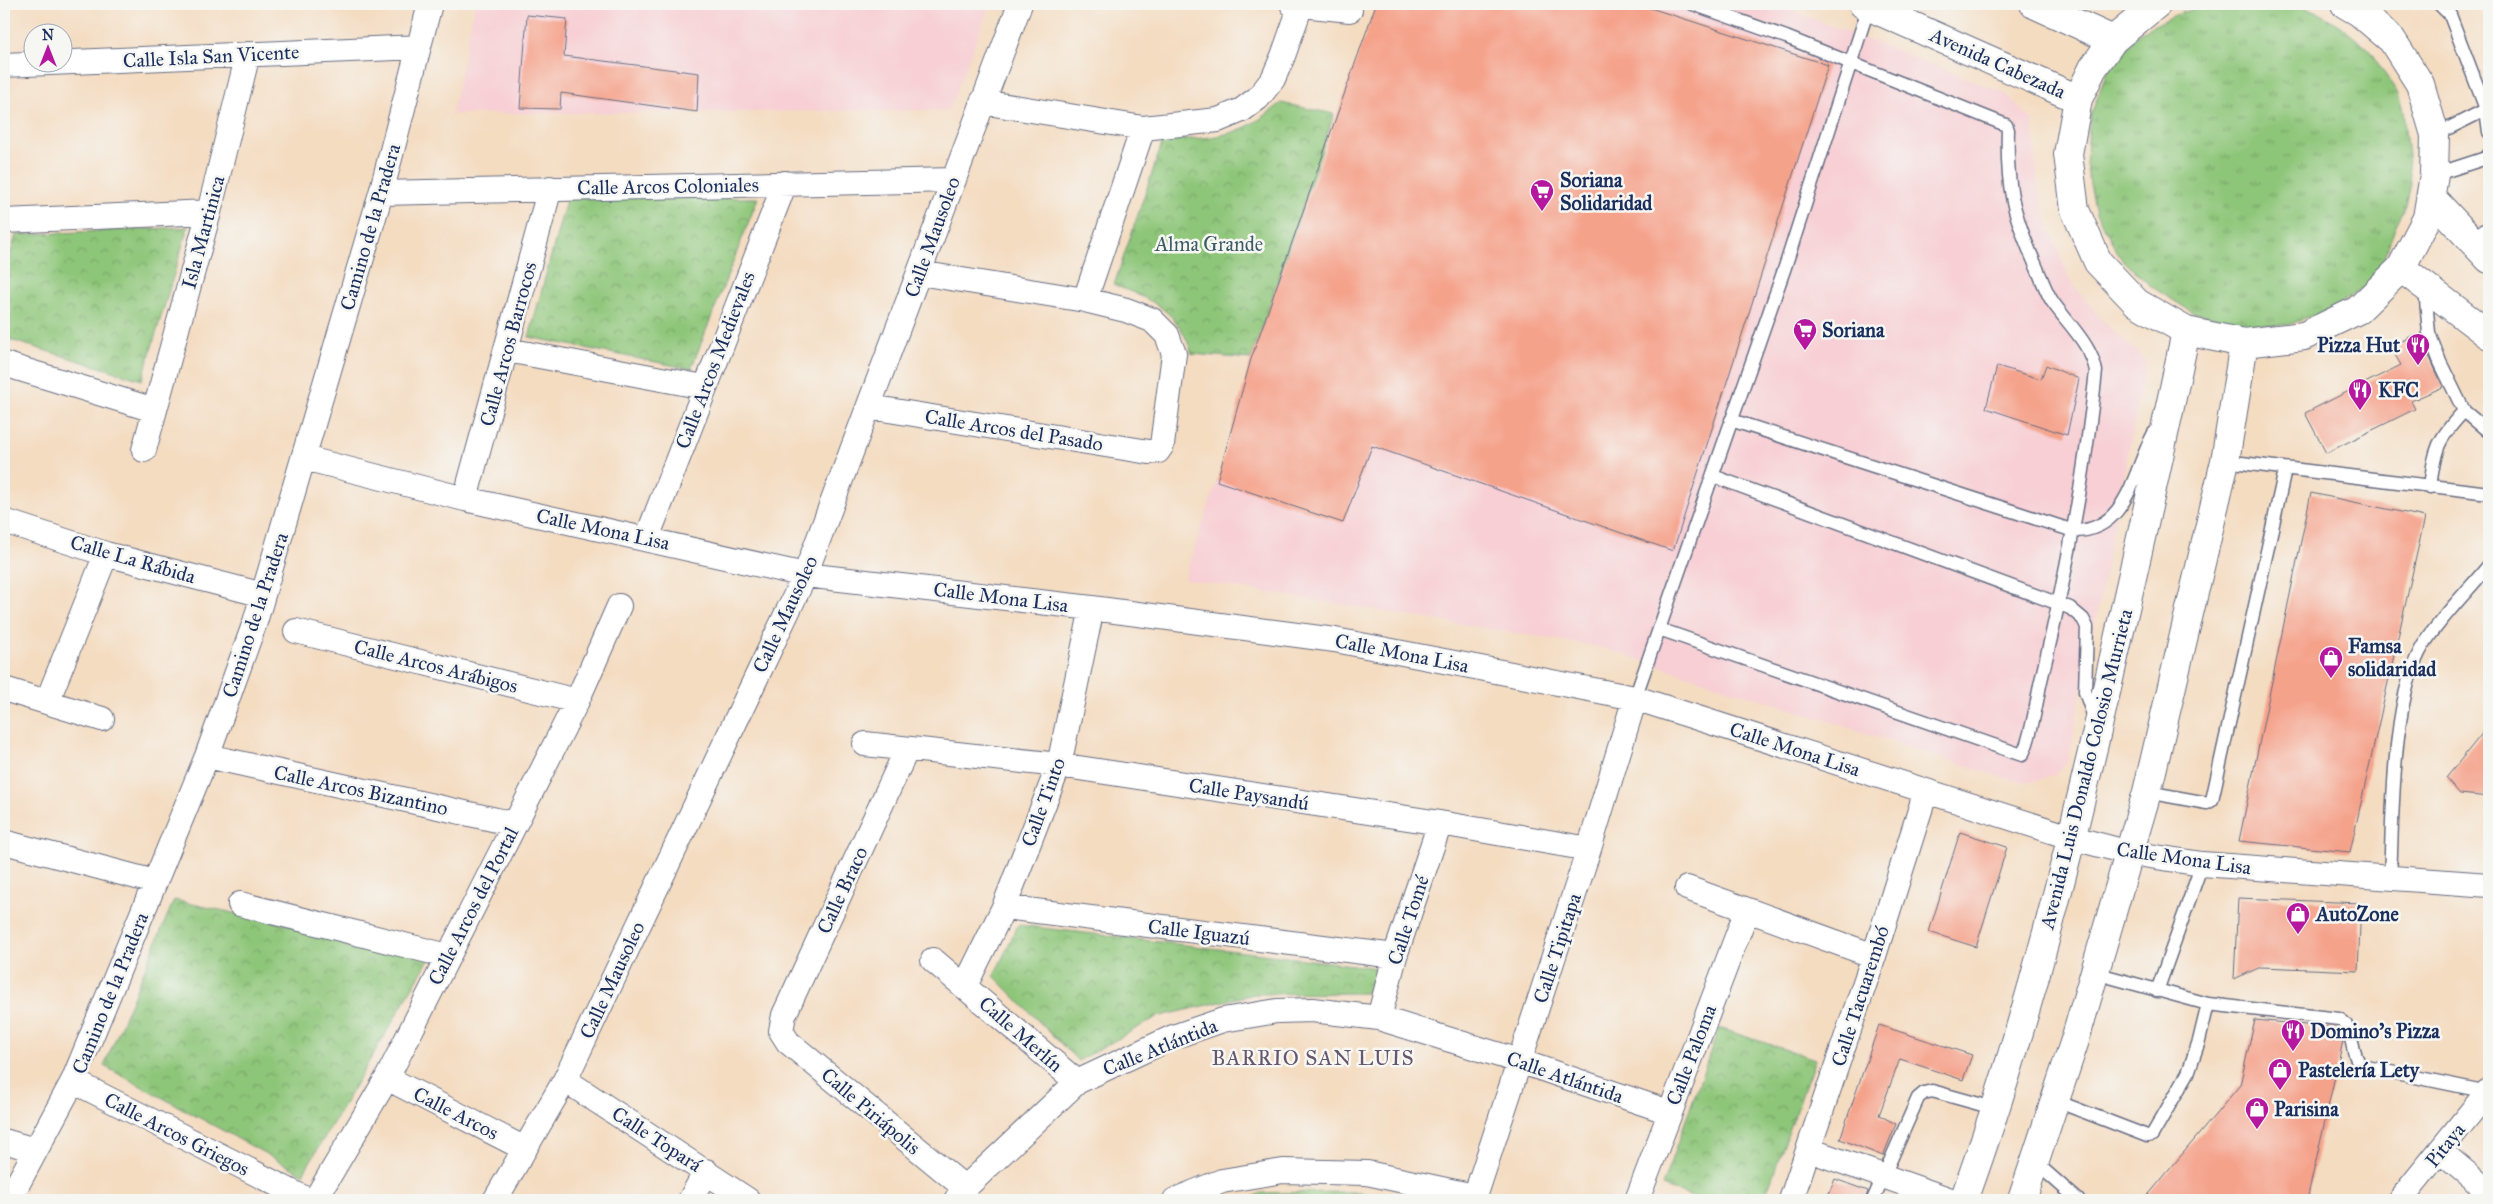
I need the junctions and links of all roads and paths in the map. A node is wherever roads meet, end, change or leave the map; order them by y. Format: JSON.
{"nodes":[{"id":1,"x":430,"y":4,"type":"edge"},
{"id":2,"x":1020,"y":4,"type":"edge"},
{"id":3,"x":1297,"y":4,"type":"edge"},
{"id":4,"x":1693,"y":4,"type":"edge"},
{"id":5,"x":2034,"y":4,"type":"edge"},
{"id":6,"x":2157,"y":4,"type":"edge"},
{"id":7,"x":2439,"y":4,"type":"edge"},
{"id":8,"x":1866,"y":5,"type":"edge"},
{"id":9,"x":2369,"y":6,"type":"edge"},
{"id":10,"x":1350,"y":10,"type":"dead end"},
{"id":11,"x":2113,"y":40,"type":"junction"},
{"id":12,"x":418,"y":46,"type":"junction"},
{"id":13,"x":248,"y":54,"type":"junction"},
{"id":14,"x":1850,"y":62,"type":"junction"},
{"id":15,"x":4,"y":66,"type":"edge"},
{"id":16,"x":2078,"y":99,"type":"junction"},
{"id":17,"x":982,"y":102,"type":"junction"},
{"id":18,"x":2488,"y":108,"type":"edge"},
{"id":19,"x":1143,"y":128,"type":"junction"},
{"id":20,"x":2489,"y":132,"type":"edge"},
{"id":21,"x":2435,"y":135,"type":"junction"},
{"id":22,"x":2489,"y":154,"type":"edge"},
{"id":23,"x":954,"y":180,"type":"junction"},
{"id":24,"x":785,"y":183,"type":"junction"},
{"id":25,"x":2432,"y":186,"type":"junction"},
{"id":26,"x":550,"y":188,"type":"junction"},
{"id":27,"x":381,"y":193,"type":"junction"},
{"id":28,"x":209,"y":212,"type":"junction"},
{"id":29,"x":4,"y":221,"type":"edge"},
{"id":30,"x":2479,"y":233,"type":"edge"},
{"id":31,"x":2489,"y":259,"type":"edge"},
{"id":32,"x":2401,"y":268,"type":"junction"},
{"id":33,"x":919,"y":272,"type":"junction"},
{"id":34,"x":2425,"y":286,"type":"junction"},
{"id":35,"x":1085,"y":300,"type":"junction"},
{"id":36,"x":2186,"y":331,"type":"junction"},
{"id":37,"x":2489,"y":335,"type":"edge"},
{"id":38,"x":2244,"y":343,"type":"junction"},
{"id":39,"x":507,"y":350,"type":"junction"},
{"id":40,"x":4,"y":364,"type":"edge"},
{"id":41,"x":704,"y":387,"type":"junction"},
{"id":42,"x":870,"y":407,"type":"junction"},
{"id":43,"x":154,"y":410,"type":"junction"},
{"id":44,"x":2464,"y":411,"type":"junction"},
{"id":45,"x":2169,"y":417,"type":"junction"},
{"id":46,"x":1731,"y":420,"type":"junction"},
{"id":47,"x":2489,"y":432,"type":"edge"},
{"id":48,"x":144,"y":450,"type":"dead end"},
{"id":49,"x":304,"y":458,"type":"junction"},
{"id":50,"x":2225,"y":461,"type":"junction"},
{"id":51,"x":2284,"y":470,"type":"junction"},
{"id":52,"x":1713,"y":476,"type":"junction"},
{"id":53,"x":2430,"y":487,"type":"junction"},
{"id":54,"x":2489,"y":493,"type":"edge"},
{"id":55,"x":464,"y":499,"type":"junction"},
{"id":56,"x":4,"y":521,"type":"edge"},
{"id":57,"x":2074,"y":531,"type":"junction"},
{"id":58,"x":647,"y":538,"type":"junction"},
{"id":59,"x":106,"y":554,"type":"junction"},
{"id":60,"x":2489,"y":565,"type":"edge"},
{"id":61,"x":805,"y":574,"type":"junction"},
{"id":62,"x":263,"y":595,"type":"junction"},
{"id":63,"x":2059,"y":603,"type":"junction"},
{"id":64,"x":619,"y":606,"type":"dead end"},
{"id":65,"x":1092,"y":608,"type":"junction"},
{"id":66,"x":1659,"y":628,"type":"junction"},
{"id":67,"x":296,"y":632,"type":"dead end"},
{"id":68,"x":4,"y":689,"type":"edge"},
{"id":69,"x":1635,"y":698,"type":"junction"},
{"id":70,"x":577,"y":701,"type":"junction"},
{"id":71,"x":47,"y":702,"type":"junction"},
{"id":72,"x":102,"y":719,"type":"dead end"},
{"id":73,"x":2098,"y":728,"type":"junction"},
{"id":74,"x":865,"y":744,"type":"dead end"},
{"id":75,"x":907,"y":749,"type":"junction"},
{"id":76,"x":207,"y":756,"type":"junction"},
{"id":77,"x":1059,"y":766,"type":"junction"},
{"id":78,"x":1926,"y":791,"type":"junction"},
{"id":79,"x":2147,"y":792,"type":"junction"},
{"id":80,"x":1440,"y":823,"type":"junction"},
{"id":81,"x":515,"y":824,"type":"junction"},
{"id":82,"x":2073,"y":838,"type":"junction"},
{"id":83,"x":4,"y":842,"type":"edge"},
{"id":84,"x":1589,"y":850,"type":"junction"},
{"id":85,"x":2130,"y":854,"type":"junction"},
{"id":86,"x":2202,"y":864,"type":"junction"},
{"id":87,"x":2390,"y":879,"type":"junction"},
{"id":88,"x":156,"y":882,"type":"junction"},
{"id":89,"x":2489,"y":886,"type":"edge"},
{"id":90,"x":1687,"y":888,"type":"dead end"},
{"id":91,"x":240,"y":904,"type":"dead end"},
{"id":92,"x":1004,"y":907,"type":"junction"},
{"id":93,"x":1747,"y":910,"type":"junction"},
{"id":94,"x":448,"y":956,"type":"junction"},
{"id":95,"x":1395,"y":956,"type":"junction"},
{"id":96,"x":1874,"y":956,"type":"junction"},
{"id":97,"x":933,"y":960,"type":"dead end"},
{"id":98,"x":2095,"y":973,"type":"junction"},
{"id":99,"x":965,"y":986,"type":"junction"},
{"id":100,"x":2157,"y":991,"type":"junction"},
{"id":101,"x":2208,"y":1004,"type":"junction"},
{"id":102,"x":1379,"y":1018,"type":"junction"},
{"id":103,"x":781,"y":1031,"type":"joint"},
{"id":104,"x":1519,"y":1060,"type":"junction"},
{"id":105,"x":386,"y":1078,"type":"junction"},
{"id":106,"x":565,"y":1080,"type":"junction"},
{"id":107,"x":74,"y":1081,"type":"junction"},
{"id":108,"x":1076,"y":1082,"type":"junction"},
{"id":109,"x":2488,"y":1091,"type":"edge"},
{"id":110,"x":2056,"y":1101,"type":"junction"},
{"id":111,"x":1997,"y":1110,"type":"junction"},
{"id":112,"x":1669,"y":1112,"type":"junction"},
{"id":113,"x":4,"y":1141,"type":"edge"},
{"id":114,"x":525,"y":1149,"type":"junction"},
{"id":115,"x":35,"y":1150,"type":"junction"},
{"id":116,"x":1810,"y":1150,"type":"junction"},
{"id":117,"x":2440,"y":1151,"type":"junction"},
{"id":118,"x":2036,"y":1163,"type":"junction"},
{"id":119,"x":706,"y":1171,"type":"junction"},
{"id":120,"x":1882,"y":1177,"type":"junction"},
{"id":121,"x":2489,"y":1192,"type":"edge"},
{"id":122,"x":960,"y":1194,"type":"edge"},
{"id":123,"x":1474,"y":1198,"type":"edge"},
{"id":124,"x":9,"y":1200,"type":"edge"},
{"id":125,"x":308,"y":1200,"type":"edge"},
{"id":126,"x":315,"y":1200,"type":"edge"},
{"id":127,"x":495,"y":1200,"type":"edge"},
{"id":128,"x":690,"y":1200,"type":"edge"},
{"id":129,"x":748,"y":1200,"type":"edge"},
{"id":130,"x":1175,"y":1200,"type":"edge"},
{"id":131,"x":1637,"y":1200,"type":"edge"},
{"id":132,"x":1791,"y":1200,"type":"edge"},
{"id":133,"x":1873,"y":1200,"type":"edge"},
{"id":134,"x":1951,"y":1200,"type":"edge"},
{"id":135,"x":1964,"y":1200,"type":"edge"},
{"id":136,"x":2022,"y":1200,"type":"edge"},
{"id":137,"x":2078,"y":1200,"type":"edge"},
{"id":138,"x":2400,"y":1200,"type":"edge"}],
"edges":[{"from":1,"to":12,"type":"street","name":"Camino de la Pradera"},
{"from":2,"to":17,"type":"street","name":"Calle Mausoleo"},
{"from":3,"to":10,"type":"street"},
{"from":3,"to":19,"type":"street"},
{"from":4,"to":14,"type":"lane"},
{"from":5,"to":11,"type":"main road"},
{"from":6,"to":11,"type":"main road"},
{"from":7,"to":18,"type":"lane"},
{"from":8,"to":14,"type":"lane"},
{"from":8,"to":16,"type":"main road","name":"Avenida Cabezada"},
{"from":9,"to":21,"type":"main road"},
{"from":11,"to":16,"type":"main road"},
{"from":12,"to":13,"type":"street","name":"Calle Isla San Vicente"},
{"from":12,"to":27,"type":"street","name":"Camino de la Pradera"},
{"from":13,"to":15,"type":"street","name":"Calle Isla San Vicente"},
{"from":13,"to":28,"type":"street","name":"Isla Martinica"},
{"from":14,"to":46,"type":"lane"},
{"from":14,"to":57,"type":"lane"},
{"from":16,"to":36,"type":"main road"},
{"from":17,"to":19,"type":"street"},
{"from":17,"to":23,"type":"street","name":"Calle Mausoleo"},
{"from":18,"to":20,"type":"lane"},
{"from":18,"to":21,"type":"lane"},
{"from":19,"to":35,"type":"street"},
{"from":21,"to":25,"type":"main road"},
{"from":22,"to":25,"type":"lane"},
{"from":23,"to":24,"type":"street","name":"Calle Arcos Coloniales"},
{"from":23,"to":33,"type":"street","name":"Calle Mausoleo"},
{"from":24,"to":26,"type":"street","name":"Calle Arcos Coloniales"},
{"from":24,"to":41,"type":"street","name":"Calle Arcos Medievales"},
{"from":25,"to":30,"type":"main road"},
{"from":25,"to":32,"type":"main road"},
{"from":26,"to":27,"type":"street","name":"Calle Arcos Coloniales"},
{"from":26,"to":39,"type":"street","name":"Calle Arcos Barrocos"},
{"from":27,"to":49,"type":"street","name":"Camino de la Pradera"},
{"from":28,"to":29,"type":"street"},
{"from":28,"to":43,"type":"street","name":"Isla Martinica"},
{"from":30,"to":31,"type":"main road"},
{"from":32,"to":34,"type":"main road"},
{"from":32,"to":38,"type":"main road"},
{"from":33,"to":35,"type":"street"},
{"from":33,"to":42,"type":"street","name":"Calle Mausoleo"},
{"from":34,"to":37,"type":"main road"},
{"from":34,"to":44,"type":"lane"},
{"from":35,"to":42,"type":"street","name":"Calle Arcos del Pasado"},
{"from":36,"to":38,"type":"main road"},
{"from":36,"to":45,"type":"main road","name":"Avenida Luis Donaldo Colosio Murrieta"},
{"from":38,"to":50,"type":"main road"},
{"from":39,"to":41,"type":"street"},
{"from":39,"to":55,"type":"street","name":"Calle Arcos Barrocos"},
{"from":40,"to":43,"type":"street"},
{"from":41,"to":58,"type":"street","name":"Calle Arcos Medievales"},
{"from":42,"to":61,"type":"street","name":"Calle Mausoleo"},
{"from":43,"to":48,"type":"street","name":"Isla Martinica"},
{"from":44,"to":47,"type":"lane"},
{"from":44,"to":53,"type":"lane"},
{"from":45,"to":57,"type":"lane"},
{"from":45,"to":73,"type":"main road","name":"Avenida Luis Donaldo Colosio Murrieta"},
{"from":46,"to":52,"type":"lane"},
{"from":46,"to":57,"type":"lane"},
{"from":49,"to":55,"type":"street","name":"Calle Mona Lisa"},
{"from":49,"to":62,"type":"street","name":"Camino de la Pradera"},
{"from":50,"to":51,"type":"lane"},
{"from":50,"to":79,"type":"main road"},
{"from":51,"to":53,"type":"lane"},
{"from":51,"to":79,"type":"lane"},
{"from":52,"to":63,"type":"lane"},
{"from":52,"to":66,"type":"lane"},
{"from":53,"to":54,"type":"lane"},
{"from":55,"to":58,"type":"street","name":"Calle Mona Lisa"},
{"from":56,"to":59,"type":"street","name":"Calle La Rábida"},
{"from":57,"to":63,"type":"lane"},
{"from":58,"to":61,"type":"street","name":"Calle Mona Lisa"},
{"from":59,"to":62,"type":"street","name":"Calle La Rábida"},
{"from":59,"to":71,"type":"street"},
{"from":60,"to":87,"type":"lane"},
{"from":61,"to":65,"type":"street","name":"Calle Mona Lisa"},
{"from":61,"to":106,"type":"street","name":"Calle Mausoleo"},
{"from":62,"to":76,"type":"street","name":"Camino de la Pradera"},
{"from":63,"to":66,"type":"lane"},
{"from":63,"to":73,"type":"lane"},
{"from":64,"to":70,"type":"street","name":"Calle Arcos del Portal"},
{"from":65,"to":69,"type":"street","name":"Calle Mona Lisa"},
{"from":65,"to":77,"type":"street","name":"Calle Tinto"},
{"from":66,"to":69,"type":"lane"},
{"from":67,"to":70,"type":"street","name":"Calle Arcos Arábigos"},
{"from":68,"to":71,"type":"street"},
{"from":69,"to":78,"type":"street","name":"Calle Mona Lisa"},
{"from":69,"to":84,"type":"street","name":"Calle Tipitapa"},
{"from":70,"to":81,"type":"street","name":"Calle Arcos del Portal"},
{"from":71,"to":72,"type":"street"},
{"from":73,"to":82,"type":"main road","name":"Avenida Luis Donaldo Colosio Murrieta"},
{"from":74,"to":75,"type":"street","name":"Calle Paysandú"},
{"from":75,"to":77,"type":"street","name":"Calle Paysandú"},
{"from":75,"to":103,"type":"street","name":"Calle Braco"},
{"from":76,"to":81,"type":"street","name":"Calle Arcos Bizantino"},
{"from":76,"to":88,"type":"street","name":"Camino de la Pradera"},
{"from":77,"to":80,"type":"street","name":"Calle Paysandú"},
{"from":77,"to":92,"type":"street","name":"Calle Tinto"},
{"from":78,"to":82,"type":"street","name":"Calle Mona Lisa"},
{"from":78,"to":96,"type":"street","name":"Calle Tacuarembó"},
{"from":79,"to":85,"type":"main road"},
{"from":80,"to":84,"type":"street","name":"Calle Paysandú"},
{"from":80,"to":95,"type":"street","name":"Calle Tomé"},
{"from":81,"to":94,"type":"street","name":"Calle Arcos del Portal"},
{"from":82,"to":85,"type":"street","name":"Calle Mona Lisa"},
{"from":82,"to":111,"type":"main road","name":"Avenida Luis Donaldo Colosio Murrieta"},
{"from":83,"to":88,"type":"street"},
{"from":84,"to":104,"type":"street","name":"Calle Tipitapa"},
{"from":85,"to":86,"type":"street","name":"Calle Mona Lisa"},
{"from":85,"to":98,"type":"main road"},
{"from":86,"to":87,"type":"street","name":"Calle Mona Lisa"},
{"from":86,"to":100,"type":"lane"},
{"from":87,"to":89,"type":"street","name":"Calle Mona Lisa"},
{"from":88,"to":107,"type":"street","name":"Camino de la Pradera"},
{"from":90,"to":93,"type":"street"},
{"from":91,"to":94,"type":"street"},
{"from":92,"to":95,"type":"street","name":"Calle Iguazú"},
{"from":92,"to":99,"type":"street","name":"Calle Tinto"},
{"from":93,"to":96,"type":"street"},
{"from":93,"to":112,"type":"street","name":"Calle Paloma"},
{"from":94,"to":105,"type":"street","name":"Calle Arcos del Portal"},
{"from":95,"to":102,"type":"street","name":"Calle Tomé"},
{"from":96,"to":116,"type":"street","name":"Calle Tacuarembó"},
{"from":97,"to":99,"type":"street","name":"Calle Merlín"},
{"from":98,"to":100,"type":"lane"},
{"from":98,"to":110,"type":"main road"},
{"from":99,"to":108,"type":"street","name":"Calle Merlín"},
{"from":100,"to":101,"type":"lane"},
{"from":101,"to":109,"type":"lane"},
{"from":101,"to":110,"type":"lane"},
{"from":102,"to":104,"type":"street","name":"Calle Atlántida"},
{"from":102,"to":108,"type":"street","name":"Calle Atlántida"},
{"from":103,"to":122,"type":"street","name":"Calle Piriápolis"},
{"from":104,"to":112,"type":"street","name":"Calle Atlántida"},
{"from":104,"to":123,"type":"street","name":"Calle Tipitapa"},
{"from":105,"to":114,"type":"street","name":"Calle Arcos"},
{"from":105,"to":126,"type":"street","name":"Calle Arcos del Portal"},
{"from":106,"to":114,"type":"street","name":"Calle Mausoleo"},
{"from":106,"to":119,"type":"street","name":"Calle Topará"},
{"from":107,"to":115,"type":"street","name":"Camino de la Pradera"},
{"from":107,"to":125,"type":"street","name":"Calle Arcos Griegos"},
{"from":108,"to":122,"type":"street","name":"Calle Atlántida"},
{"from":109,"to":117,"type":"street","name":"Pitaya"},
{"from":110,"to":118,"type":"main road"},
{"from":111,"to":120,"type":"lane"},
{"from":111,"to":135,"type":"main road","name":"Avenida Luis Donaldo Colosio Murrieta"},
{"from":112,"to":131,"type":"street","name":"Calle Paloma"},
{"from":113,"to":115,"type":"street"},
{"from":114,"to":127,"type":"street","name":"Calle Mausoleo"},
{"from":115,"to":124,"type":"street","name":"Camino de la Pradera"},
{"from":116,"to":120,"type":"street"},
{"from":116,"to":132,"type":"street","name":"Calle Tacuarembó"},
{"from":117,"to":121,"type":"street"},
{"from":117,"to":138,"type":"street","name":"Pitaya"},
{"from":118,"to":136,"type":"main road"},
{"from":118,"to":137,"type":"lane"},
{"from":119,"to":128,"type":"street"},
{"from":119,"to":129,"type":"street","name":"Calle Topará"},
{"from":120,"to":133,"type":"lane"},
{"from":120,"to":134,"type":"street"},
{"from":123,"to":130,"type":"street"}]}
